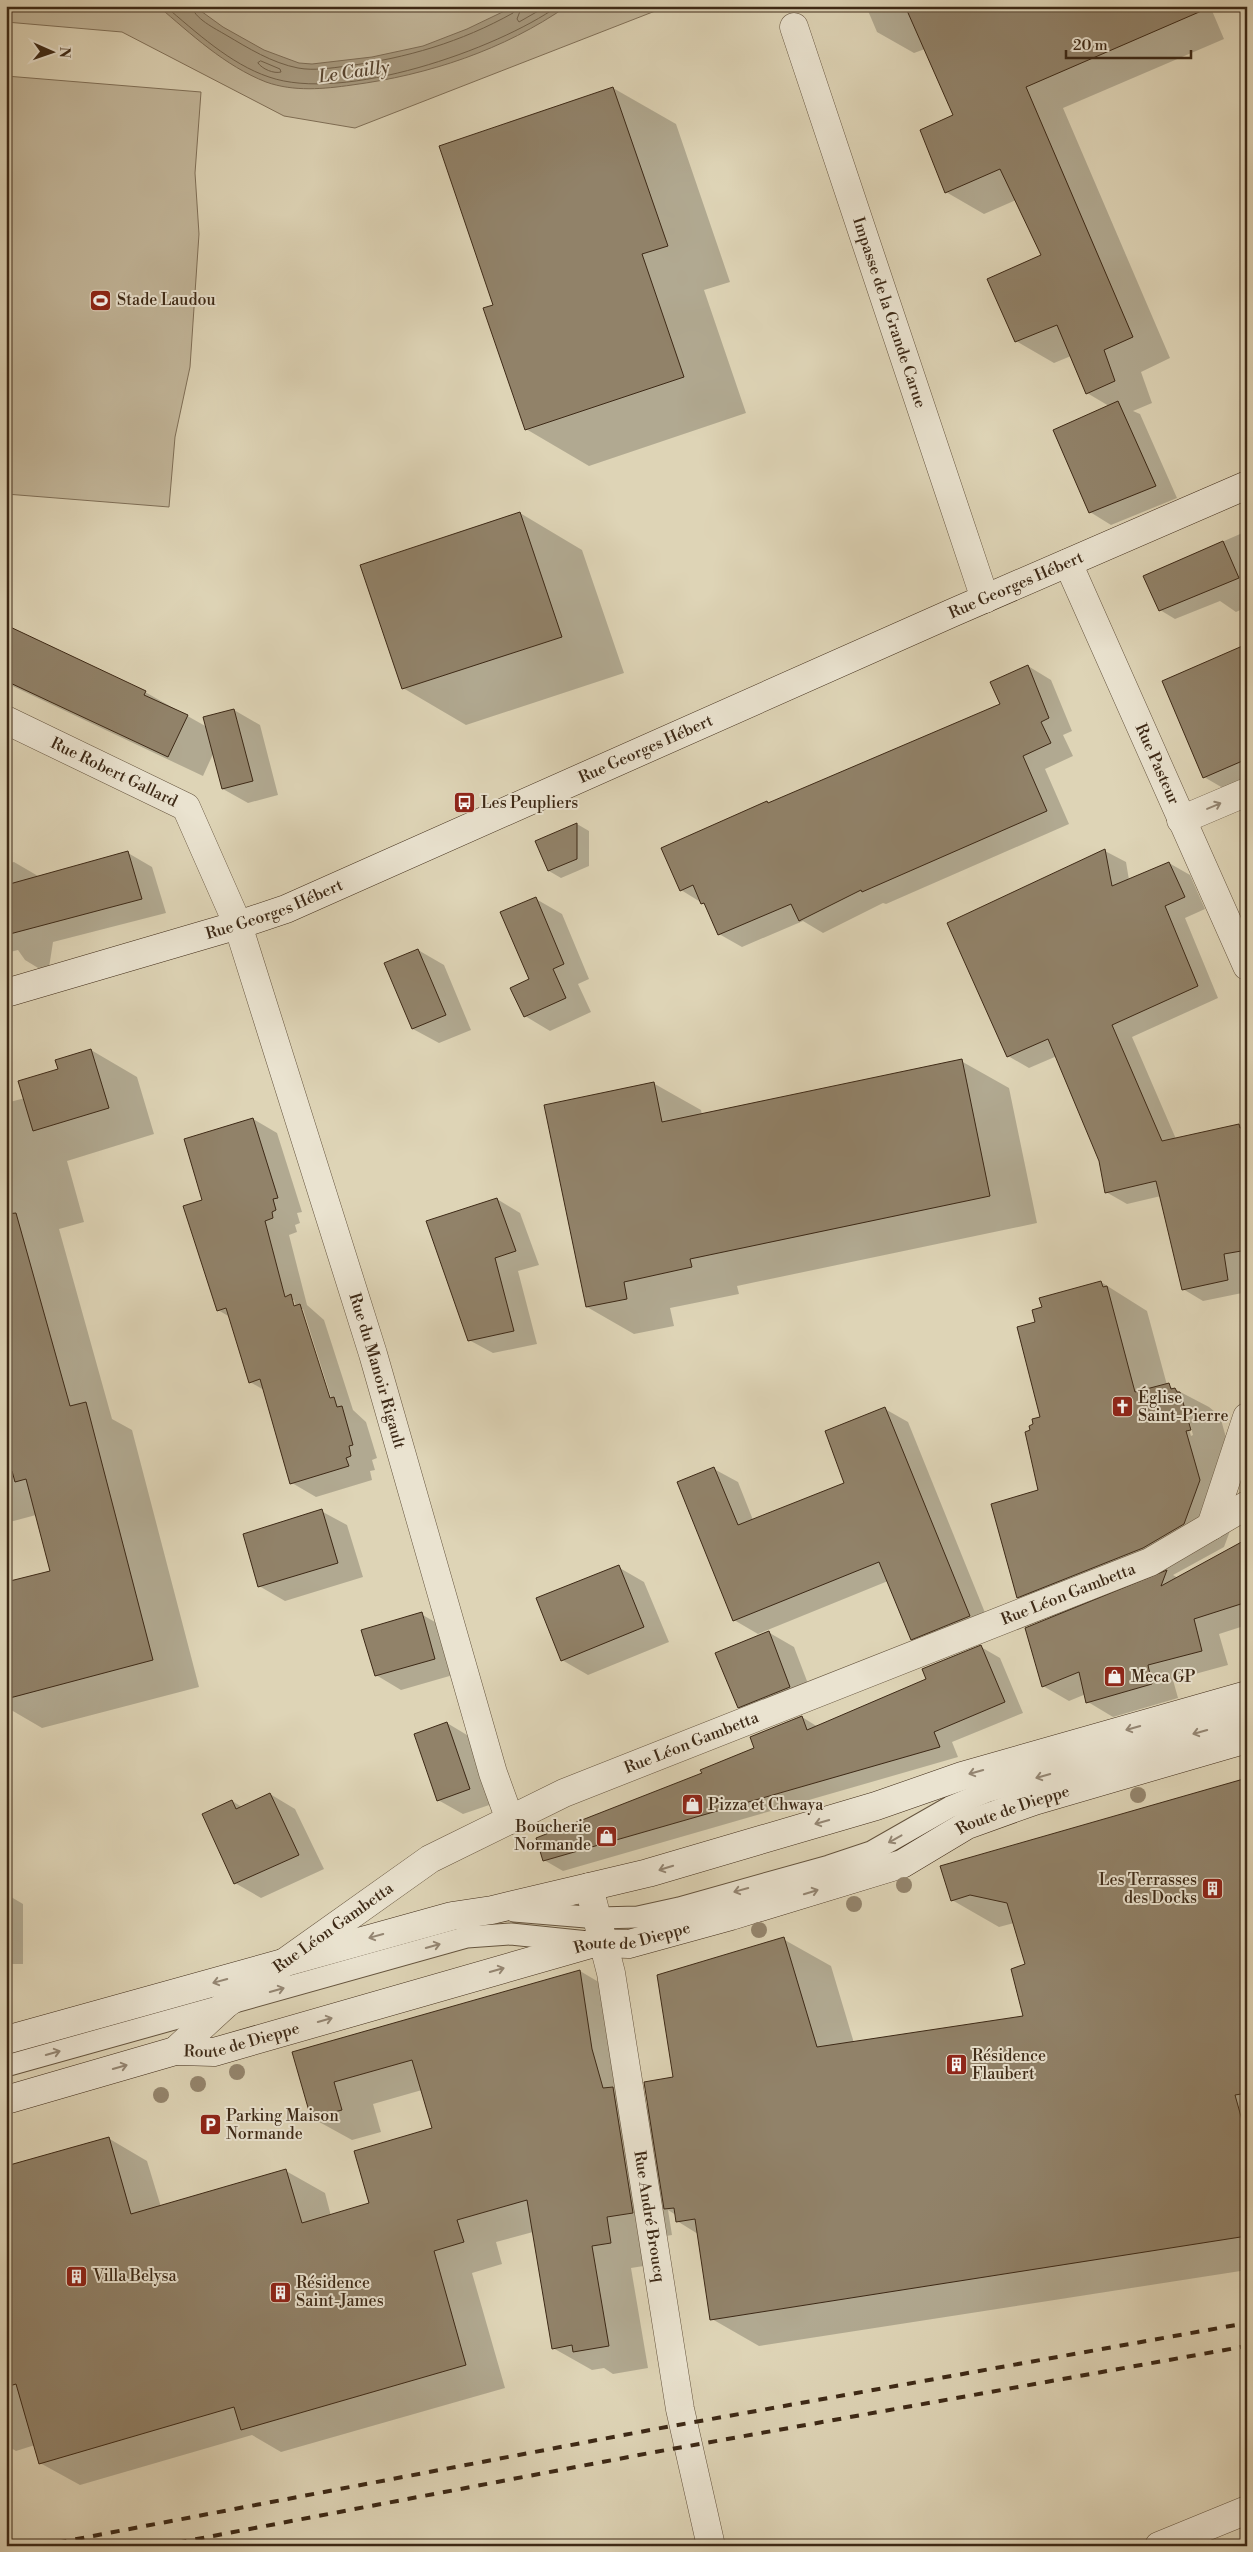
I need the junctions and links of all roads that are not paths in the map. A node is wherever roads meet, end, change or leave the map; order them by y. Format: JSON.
{"nodes":[{"id":1,"x":794,"y":27,"type":"dead end"},
{"id":2,"x":1247,"y":485,"type":"edge"},
{"id":3,"x":1068,"y":563,"type":"junction"},
{"id":4,"x":985,"y":598,"type":"junction"},
{"id":5,"x":6,"y":720,"type":"edge"},
{"id":6,"x":1247,"y":792,"type":"edge"},
{"id":7,"x":1181,"y":820,"type":"junction"},
{"id":8,"x":238,"y":925,"type":"junction"},
{"id":9,"x":1247,"y":966,"type":"edge"},
{"id":10,"x":6,"y":993,"type":"edge"},
{"id":11,"x":1247,"y":1417,"type":"edge"},
{"id":12,"x":1247,"y":1505,"type":"edge"},
{"id":13,"x":1211,"y":1526,"type":"junction"},
{"id":14,"x":1247,"y":1695,"type":"edge"},
{"id":15,"x":1247,"y":1718,"type":"edge"},
{"id":16,"x":1247,"y":1739,"type":"edge"},
{"id":17,"x":510,"y":1820,"type":"junction"},
{"id":18,"x":589,"y":1887,"type":"junction"},
{"id":19,"x":492,"y":1910,"type":"junction"},
{"id":20,"x":599,"y":1935,"type":"junction"},
{"id":21,"x":281,"y":1964,"type":"junction"},
{"id":22,"x":226,"y":2004,"type":"junction"},
{"id":23,"x":6,"y":2040,"type":"edge"},
{"id":24,"x":176,"y":2051,"type":"junction"},
{"id":25,"x":6,"y":2066,"type":"edge"},
{"id":26,"x":6,"y":2100,"type":"edge"},
{"id":27,"x":1247,"y":2510,"type":"edge"},
{"id":28,"x":711,"y":2546,"type":"edge"},
{"id":29,"x":1158,"y":2546,"type":"edge"}],
"edges":[{"from":1,"to":4,"type":"street","name":"Impasse de la Grande Carue"},
{"from":2,"to":3,"type":"street","name":"Rue Georges Hébert"},
{"from":3,"to":4,"type":"street","name":"Rue Georges Hébert"},
{"from":3,"to":7,"type":"street","name":"Rue Pasteur"},
{"from":4,"to":8,"type":"street","name":"Rue Georges Hébert"},
{"from":5,"to":8,"type":"street","name":"Rue Robert Gallard"},
{"from":7,"to":6,"type":"street","one_way":true},
{"from":7,"to":9,"type":"street","name":"Rue Pasteur"},
{"from":8,"to":10,"type":"street","name":"Rue Georges Hébert"},
{"from":8,"to":17,"type":"street","name":"Rue du Manoir Rigault"},
{"from":11,"to":13,"type":"street"},
{"from":12,"to":13,"type":"street","name":"Rue Léon Gambetta"},
{"from":13,"to":17,"type":"street","name":"Rue Léon Gambetta"},
{"from":14,"to":18,"type":"street","one_way":true},
{"from":15,"to":20,"type":"lane","one_way":true},
{"from":20,"to":16,"type":"street","name":"Route de Dieppe","one_way":true},
{"from":17,"to":21,"type":"street","name":"Rue Léon Gambetta"},
{"from":18,"to":19,"type":"street"},
{"from":18,"to":20,"type":"street","name":"Rue André Broucq"},
{"from":19,"to":20,"type":"lane"},
{"from":19,"to":21,"type":"street","one_way":true},
{"from":22,"to":20,"type":"lane","one_way":true},
{"from":24,"to":20,"type":"street","name":"Route de Dieppe","one_way":true},
{"from":20,"to":28,"type":"street","name":"Rue André Broucq"},
{"from":21,"to":22,"type":"street","name":"Rue Léon Gambetta"},
{"from":21,"to":23,"type":"street","one_way":true},
{"from":22,"to":24,"type":"street","name":"Rue Léon Gambetta"},
{"from":25,"to":22,"type":"lane","one_way":true},
{"from":26,"to":24,"type":"street","name":"Route de Dieppe","one_way":true},
{"from":27,"to":29,"type":"street"}]}
